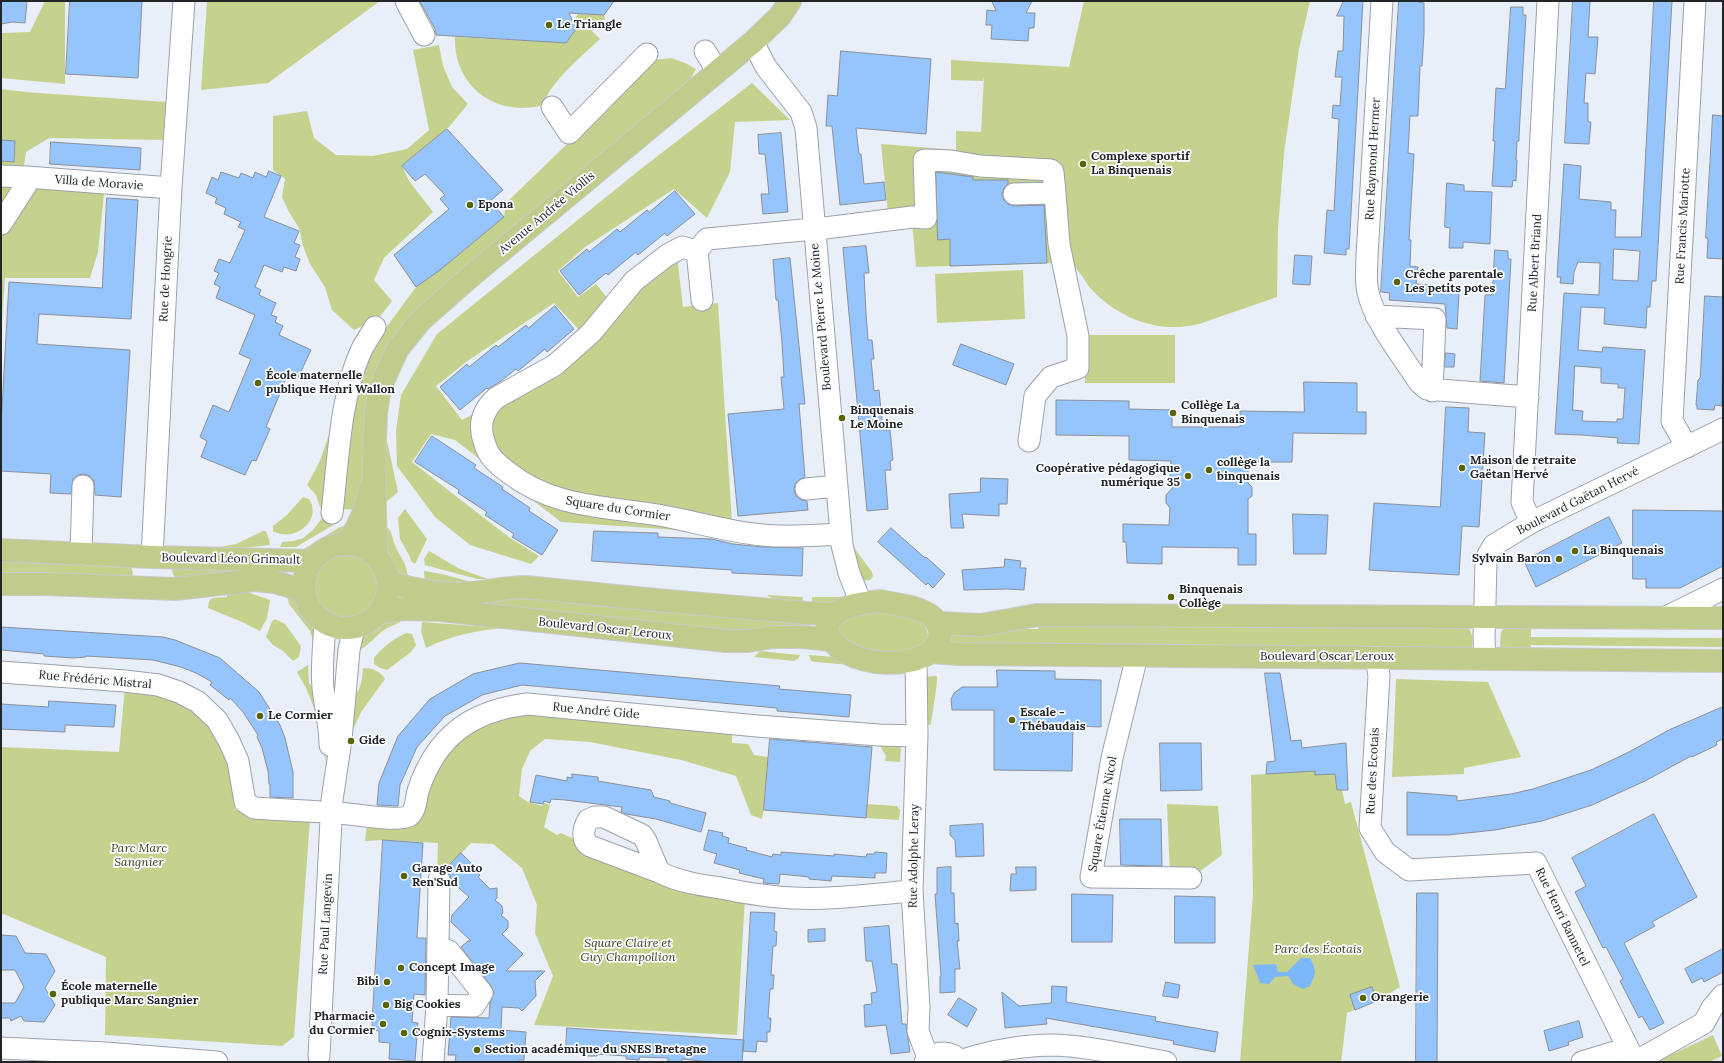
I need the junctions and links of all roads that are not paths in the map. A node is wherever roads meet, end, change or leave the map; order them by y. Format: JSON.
{"nodes":[{"id":1,"x":184,"y":1,"type":"edge"},
{"id":2,"x":406,"y":1,"type":"edge"},
{"id":3,"x":790,"y":1,"type":"edge"},
{"id":4,"x":1382,"y":1,"type":"edge"},
{"id":5,"x":1548,"y":1,"type":"edge"},
{"id":6,"x":1695,"y":1,"type":"edge"},
{"id":7,"x":424,"y":35,"type":"dead end"},
{"id":8,"x":753,"y":42,"type":"junction"},
{"id":9,"x":705,"y":51,"type":"dead end"},
{"id":10,"x":647,"y":54,"type":"dead end"},
{"id":11,"x":717,"y":71,"type":"junction"},
{"id":12,"x":552,"y":107,"type":"dead end"},
{"id":13,"x":1,"y":176,"type":"edge"},
{"id":14,"x":28,"y":177,"type":"junction"},
{"id":15,"x":171,"y":188,"type":"junction"},
{"id":16,"x":1055,"y":193,"type":"junction"},
{"id":17,"x":1014,"y":194,"type":"dead end"},
{"id":18,"x":1,"y":224,"type":"edge"},
{"id":19,"x":814,"y":229,"type":"junction"},
{"id":20,"x":697,"y":251,"type":"junction"},
{"id":21,"x":702,"y":300,"type":"dead end"},
{"id":22,"x":1376,"y":316,"type":"junction"},
{"id":23,"x":375,"y":327,"type":"dead end"},
{"id":24,"x":1432,"y":390,"type":"junction"},
{"id":25,"x":1528,"y":396,"type":"junction"},
{"id":26,"x":1723,"y":429,"type":"edge"},
{"id":27,"x":1029,"y":441,"type":"dead end"},
{"id":28,"x":1687,"y":447,"type":"junction"},
{"id":29,"x":374,"y":467,"type":"junction"},
{"id":30,"x":83,"y":486,"type":"dead end"},
{"id":31,"x":837,"y":486,"type":"junction"},
{"id":32,"x":806,"y":489,"type":"dead end"},
{"id":33,"x":332,"y":513,"type":"dead end"},
{"id":34,"x":1532,"y":522,"type":"junction"},
{"id":35,"x":841,"y":534,"type":"junction"},
{"id":36,"x":348,"y":542,"type":"junction"},
{"id":37,"x":1,"y":550,"type":"edge"},
{"id":38,"x":81,"y":554,"type":"junction"},
{"id":39,"x":376,"y":555,"type":"junction"},
{"id":40,"x":152,"y":557,"type":"junction"},
{"id":41,"x":311,"y":561,"type":"junction"},
{"id":42,"x":388,"y":582,"type":"junction"},
{"id":43,"x":1,"y":584,"type":"edge"},
{"id":44,"x":150,"y":589,"type":"junction"},
{"id":45,"x":1723,"y":589,"type":"edge"},
{"id":46,"x":303,"y":590,"type":"junction"},
{"id":47,"x":861,"y":603,"type":"junction"},
{"id":48,"x":380,"y":612,"type":"junction"},
{"id":49,"x":833,"y":614,"type":"junction"},
{"id":50,"x":1485,"y":617,"type":"junction"},
{"id":51,"x":1664,"y":618,"type":"junction"},
{"id":52,"x":1723,"y":618,"type":"edge"},
{"id":53,"x":326,"y":622,"type":"junction"},
{"id":54,"x":938,"y":623,"type":"junction"},
{"id":55,"x":354,"y":628,"type":"junction"},
{"id":56,"x":830,"y":640,"type":"junction"},
{"id":57,"x":923,"y":655,"type":"junction"},
{"id":58,"x":1137,"y":656,"type":"junction"},
{"id":59,"x":1376,"y":657,"type":"junction"},
{"id":60,"x":1485,"y":658,"type":"junction"},
{"id":61,"x":1723,"y":661,"type":"edge"},
{"id":62,"x":889,"y":662,"type":"junction"},
{"id":63,"x":1,"y":672,"type":"edge"},
{"id":64,"x":916,"y":704,"type":"junction"},
{"id":65,"x":918,"y":736,"type":"junction"},
{"id":66,"x":333,"y":791,"type":"junction"},
{"id":67,"x":332,"y":813,"type":"junction"},
{"id":68,"x":1409,"y":870,"type":"joint"},
{"id":69,"x":659,"y":872,"type":"dead end"},
{"id":70,"x":1191,"y":878,"type":"dead end"},
{"id":71,"x":439,"y":880,"type":"dead end"},
{"id":72,"x":912,"y":891,"type":"junction"},
{"id":73,"x":438,"y":947,"type":"junction"},
{"id":74,"x":1723,"y":995,"type":"edge"},
{"id":75,"x":437,"y":1005,"type":"junction"},
{"id":76,"x":1,"y":1048,"type":"edge"},
{"id":77,"x":1632,"y":1057,"type":"edge"},
{"id":78,"x":943,"y":1059,"type":"edge"},
{"id":79,"x":318,"y":1060,"type":"edge"},
{"id":80,"x":217,"y":1062,"type":"edge"},
{"id":81,"x":433,"y":1062,"type":"edge"},
{"id":82,"x":1166,"y":1062,"type":"edge"},
{"id":83,"x":1582,"y":1062,"type":"edge"}],
"edges":[{"from":1,"to":15,"type":"street","name":"Rue de Hongrie"},
{"from":2,"to":7,"type":"street"},
{"from":3,"to":8,"type":"main road","name":"Avenue Andrée Viollis"},
{"from":4,"to":22,"type":"street","name":"Rue Raymond Hermer"},
{"from":5,"to":25,"type":"street","name":"Rue Albert Briand"},
{"from":6,"to":28,"type":"street","name":"Rue Francis Mariotte"},
{"from":8,"to":11,"type":"main road","name":"Avenue Andrée Viollis"},
{"from":8,"to":19,"type":"street","name":"Boulevard Pierre Le Moine"},
{"from":9,"to":11,"type":"street"},
{"from":10,"to":12,"type":"street"},
{"from":11,"to":29,"type":"main road","name":"Avenue Andrée Viollis"},
{"from":13,"to":14,"type":"street","name":"Villa de Moravie"},
{"from":14,"to":15,"type":"street","name":"Villa de Moravie"},
{"from":14,"to":18,"type":"street"},
{"from":15,"to":40,"type":"street","name":"Rue de Hongrie"},
{"from":16,"to":17,"type":"street"},
{"from":16,"to":19,"type":"street"},
{"from":16,"to":27,"type":"street"},
{"from":19,"to":20,"type":"street"},
{"from":19,"to":31,"type":"street","name":"Boulevard Pierre Le Moine"},
{"from":20,"to":21,"type":"street"},
{"from":20,"to":35,"type":"street","name":"Square du Cormier"},
{"from":22,"to":24,"type":"street","name":"Rue Raymond Hermer"},
{"from":22,"to":24,"type":"street"},
{"from":23,"to":33,"type":"street"},
{"from":24,"to":25,"type":"street"},
{"from":25,"to":34,"type":"street","name":"Rue Albert Briand"},
{"from":26,"to":28,"type":"street","name":"Boulevard Gaëtan Hervé"},
{"from":28,"to":34,"type":"street","name":"Boulevard Gaëtan Hervé"},
{"from":29,"to":36,"type":"main road","name":"Avenue Andrée Viollis"},
{"from":29,"to":39,"type":"main road","name":"Avenue Andrée Viollis"},
{"from":30,"to":38,"type":"street"},
{"from":31,"to":32,"type":"street"},
{"from":31,"to":35,"type":"street","name":"Boulevard Pierre Le Moine"},
{"from":34,"to":50,"type":"street","name":"Boulevard Gaëtan Hervé"},
{"from":35,"to":47,"type":"street","name":"Boulevard Pierre Le Moine"},
{"from":36,"to":39,"type":"main road"},
{"from":36,"to":41,"type":"main road"},
{"from":37,"to":38,"type":"main road","name":"Boulevard Léon Grimault"},
{"from":38,"to":40,"type":"main road","name":"Boulevard Léon Grimault"},
{"from":39,"to":42,"type":"main road"},
{"from":40,"to":41,"type":"main road","name":"Boulevard Léon Grimault"},
{"from":40,"to":44,"type":"main road","name":"Boulevard Léon Grimault"},
{"from":41,"to":46,"type":"main road"},
{"from":42,"to":48,"type":"main road"},
{"from":42,"to":49,"type":"main road"},
{"from":43,"to":44,"type":"main road","name":"Boulevard Léon Grimault"},
{"from":44,"to":46,"type":"main road","name":"Boulevard Léon Grimault"},
{"from":45,"to":51,"type":"street"},
{"from":46,"to":53,"type":"main road"},
{"from":47,"to":49,"type":"main road"},
{"from":47,"to":54,"type":"main road"},
{"from":48,"to":55,"type":"main road"},
{"from":48,"to":56,"type":"main road","name":"Boulevard Oscar Leroux"},
{"from":49,"to":56,"type":"main road"},
{"from":50,"to":51,"type":"main road"},
{"from":50,"to":54,"type":"main road"},
{"from":50,"to":60,"type":"street","name":"Boulevard Gaëtan Hervé"},
{"from":51,"to":52,"type":"main road"},
{"from":53,"to":55,"type":"main road"},
{"from":53,"to":66,"type":"street","name":"Rue Paul Langevin"},
{"from":54,"to":57,"type":"main road"},
{"from":55,"to":66,"type":"street","name":"Rue Paul Langevin"},
{"from":56,"to":62,"type":"main road","name":"Boulevard Oscar Leroux"},
{"from":57,"to":58,"type":"main road","name":"Boulevard Oscar Leroux"},
{"from":57,"to":62,"type":"main road","name":"Boulevard Oscar Leroux"},
{"from":57,"to":64,"type":"street","name":"Rue Adolphe Leray"},
{"from":58,"to":59,"type":"main road","name":"Boulevard Oscar Leroux"},
{"from":58,"to":70,"type":"street","name":"Square Étienne Nicol"},
{"from":59,"to":60,"type":"main road","name":"Boulevard Oscar Leroux"},
{"from":59,"to":68,"type":"street","name":"Rue des Ecotais"},
{"from":60,"to":61,"type":"main road","name":"Boulevard Oscar Leroux"},
{"from":62,"to":64,"type":"street","name":"Rue Adolphe Leray"},
{"from":63,"to":67,"type":"street","name":"Rue Frédéric Mistral"},
{"from":64,"to":65,"type":"street","name":"Rue Adolphe Leray"},
{"from":65,"to":67,"type":"street","name":"Rue André Gide"},
{"from":65,"to":72,"type":"street","name":"Rue Adolphe Leray"},
{"from":66,"to":67,"type":"street","name":"Rue Paul Langevin"},
{"from":67,"to":79,"type":"street","name":"Rue Paul Langevin"},
{"from":68,"to":77,"type":"street","name":"Rue Henri Bannetel"},
{"from":69,"to":72,"type":"street"},
{"from":71,"to":73,"type":"street"},
{"from":72,"to":78,"type":"street","name":"Rue Adolphe Leray"},
{"from":73,"to":75,"type":"street"},
{"from":73,"to":75,"type":"street"},
{"from":74,"to":77,"type":"street"},
{"from":75,"to":81,"type":"street"},
{"from":76,"to":80,"type":"street"},
{"from":77,"to":83,"type":"street"},
{"from":78,"to":82,"type":"street"}]}
